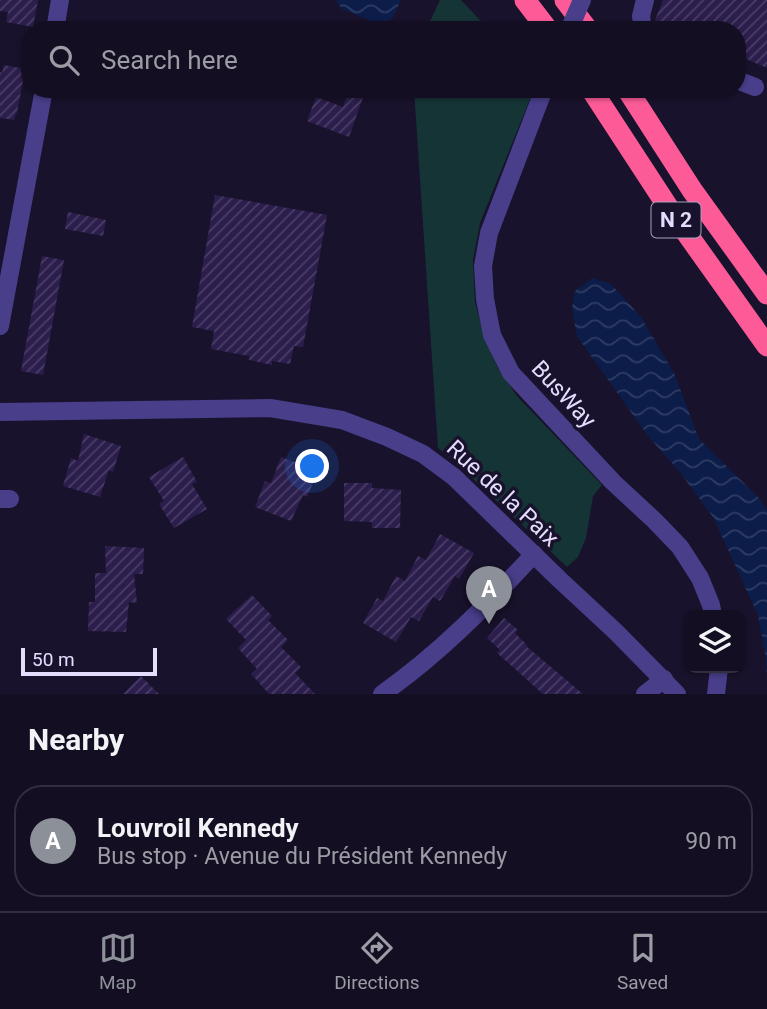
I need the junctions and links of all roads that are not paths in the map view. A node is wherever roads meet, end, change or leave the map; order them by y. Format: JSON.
{"nodes":[{"id":1,"x":61,"y":0,"type":"edge"},
{"id":2,"x":525,"y":0,"type":"edge"},
{"id":3,"x":565,"y":0,"type":"edge"},
{"id":4,"x":582,"y":0,"type":"edge"},
{"id":5,"x":645,"y":0,"type":"edge"},
{"id":6,"x":653,"y":0,"type":"edge"},
{"id":7,"x":57,"y":21,"type":"edge"},
{"id":8,"x":541,"y":21,"type":"edge"},
{"id":9,"x":573,"y":21,"type":"edge"},
{"id":10,"x":581,"y":21,"type":"edge"},
{"id":11,"x":645,"y":21,"type":"edge"},
{"id":12,"x":650,"y":21,"type":"edge"},
{"id":13,"x":746,"y":84,"type":"edge"},
{"id":14,"x":755,"y":87,"type":"dead end"},
{"id":15,"x":42,"y":98,"type":"edge"},
{"id":16,"x":540,"y":98,"type":"edge"},
{"id":17,"x":597,"y":98,"type":"edge"},
{"id":18,"x":633,"y":98,"type":"edge"},
{"id":19,"x":767,"y":294,"type":"edge"},
{"id":20,"x":0,"y":326,"type":"edge"},
{"id":21,"x":767,"y":346,"type":"edge"},
{"id":22,"x":0,"y":412,"type":"edge"},
{"id":23,"x":534,"y":554,"type":"junction"},
{"id":24,"x":712,"y":610,"type":"edge"},
{"id":25,"x":718,"y":673,"type":"edge"},
{"id":26,"x":664,"y":678,"type":"junction"},
{"id":27,"x":382,"y":694,"type":"edge"},
{"id":28,"x":645,"y":694,"type":"edge"},
{"id":29,"x":677,"y":694,"type":"edge"},
{"id":30,"x":716,"y":694,"type":"edge"}],
"edges":[{"from":1,"to":7,"type":"street"},
{"from":2,"to":8,"type":"highway"},
{"from":3,"to":10,"type":"highway"},
{"from":4,"to":9,"type":"street","bridge":true},
{"from":5,"to":11,"type":"street"},
{"from":6,"to":12,"type":"street"},
{"from":13,"to":14,"type":"street"},
{"from":15,"to":20,"type":"street"},
{"from":16,"to":24,"type":"street","name":"BusWay"},
{"from":17,"to":21,"type":"highway","number":"N 2"},
{"from":18,"to":19,"type":"highway","number":"N 2"},
{"from":22,"to":23,"type":"street","name":"Rue de la Paix"},
{"from":23,"to":26,"type":"street","name":"Rue de la Paix"},
{"from":23,"to":27,"type":"street"},
{"from":25,"to":30,"type":"street"},
{"from":26,"to":28,"type":"street"},
{"from":26,"to":29,"type":"street","name":"Rue de la Paix"}]}
